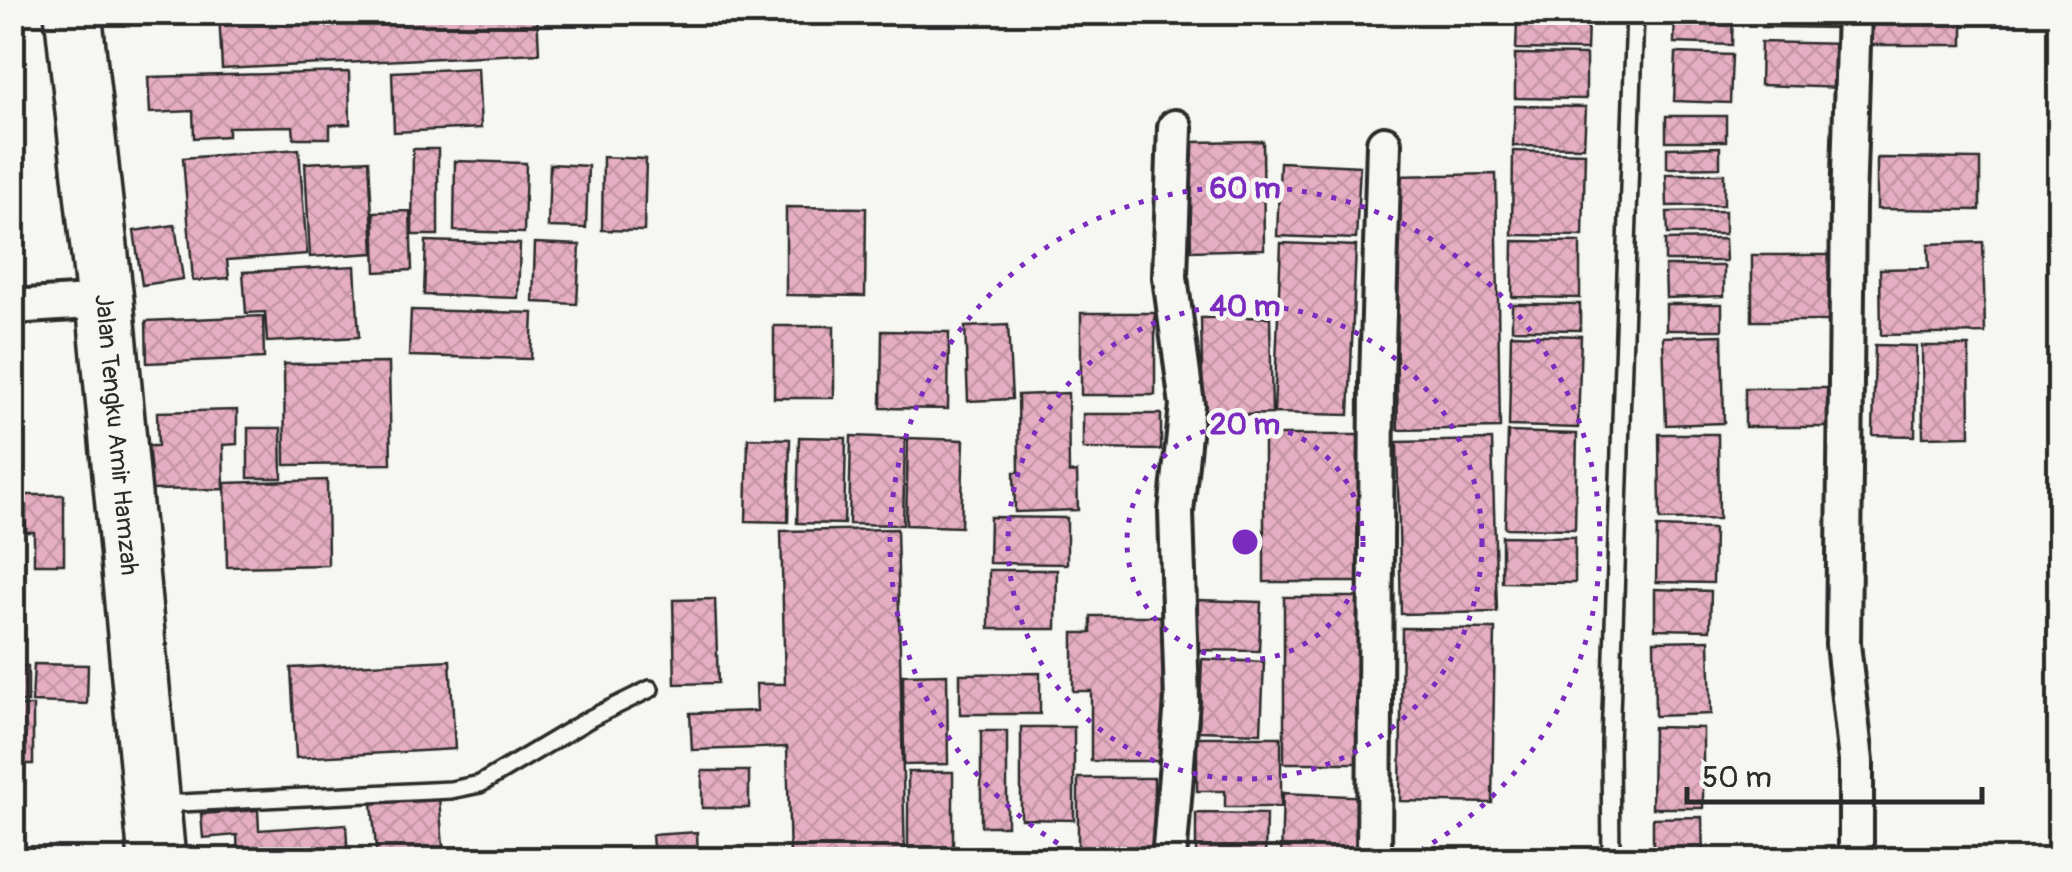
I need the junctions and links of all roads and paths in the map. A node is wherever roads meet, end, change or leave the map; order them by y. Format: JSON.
{"nodes":[{"id":1,"x":73,"y":12,"type":"edge"},
{"id":2,"x":1634,"y":12,"type":"edge"},
{"id":3,"x":1854,"y":12,"type":"edge"},
{"id":4,"x":1175,"y":127,"type":"dead end"},
{"id":5,"x":1384,"y":144,"type":"dead end"},
{"id":6,"x":105,"y":301,"type":"junction"},
{"id":7,"x":12,"y":307,"type":"edge"},
{"id":8,"x":650,"y":689,"type":"dead end"},
{"id":9,"x":152,"y":804,"type":"junction"},
{"id":10,"x":156,"y":860,"type":"edge"},
{"id":11,"x":1169,"y":860,"type":"edge"},
{"id":12,"x":1374,"y":860,"type":"edge"},
{"id":13,"x":1611,"y":860,"type":"edge"},
{"id":14,"x":1856,"y":860,"type":"edge"}],
"edges":[{"from":1,"to":6,"type":"highway","name":"Jalan Tengku Amir Hamzah"},
{"from":2,"to":13,"type":"lane"},
{"from":3,"to":14,"type":"street"},
{"from":4,"to":11,"type":"street"},
{"from":5,"to":12,"type":"street"},
{"from":6,"to":7,"type":"street"},
{"from":6,"to":9,"type":"highway","name":"Jalan Tengku Amir Hamzah"},
{"from":8,"to":9,"type":"lane"},
{"from":9,"to":10,"type":"highway","name":"Jalan Tengku Amir Hamzah"}]}
